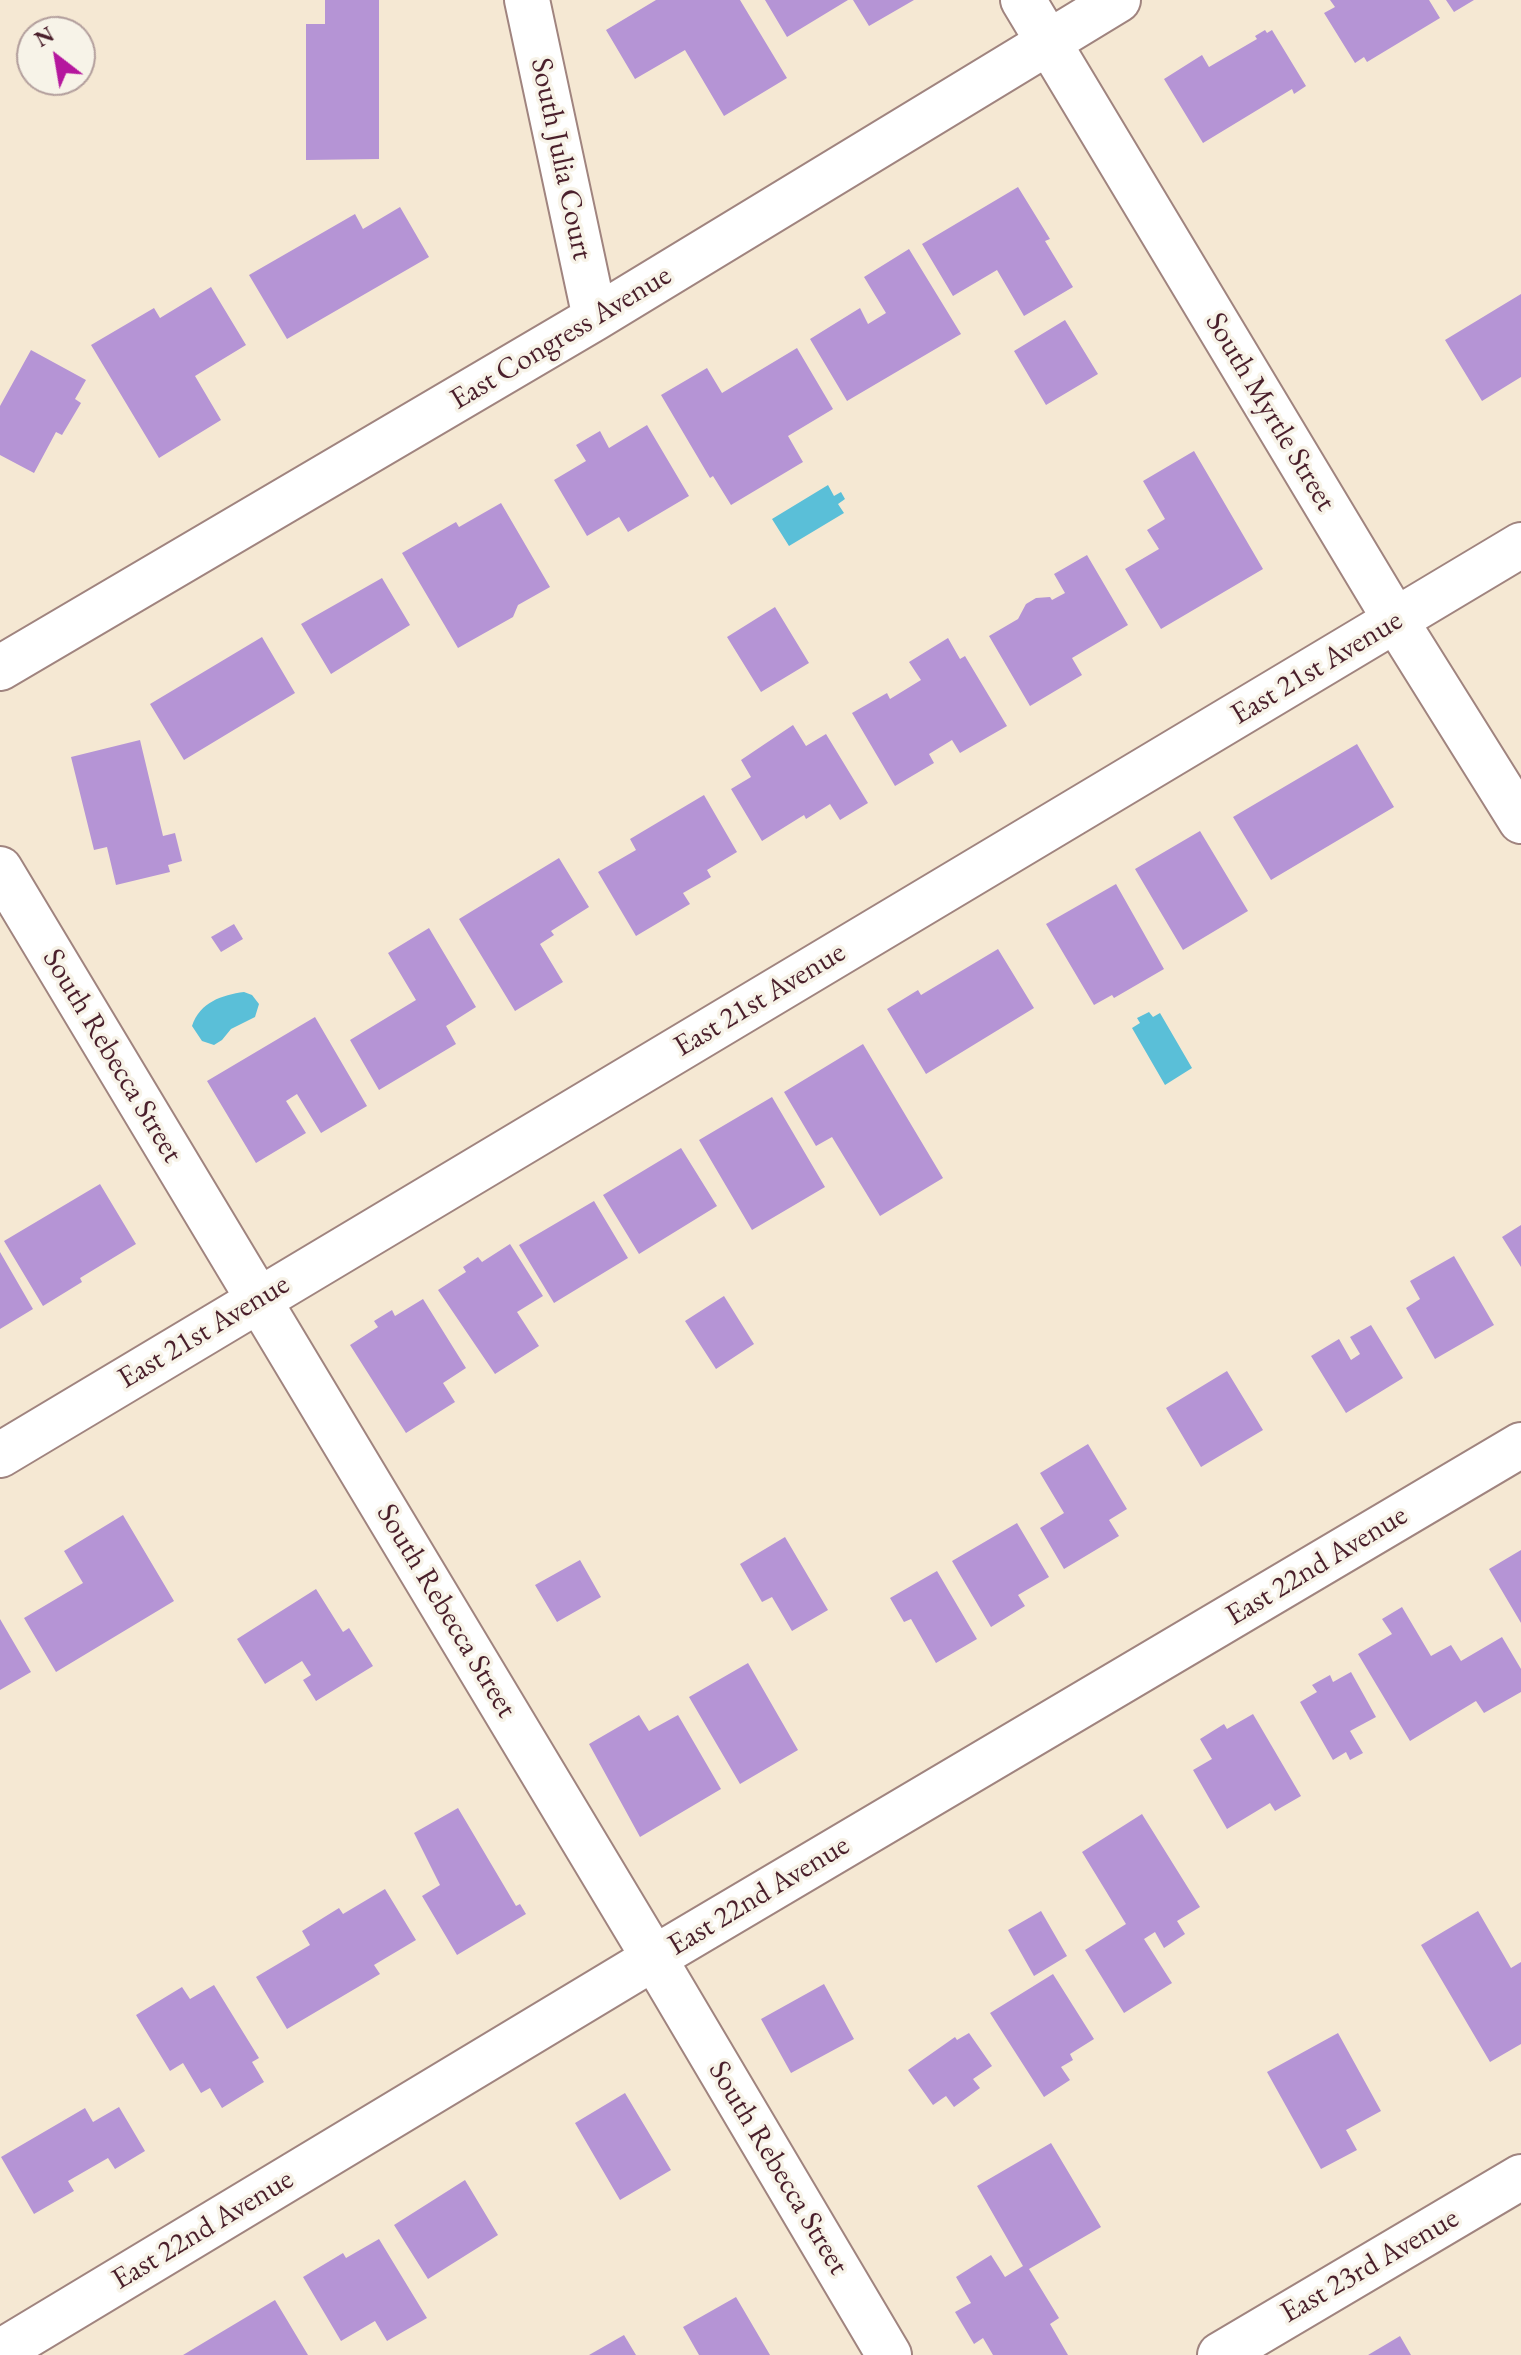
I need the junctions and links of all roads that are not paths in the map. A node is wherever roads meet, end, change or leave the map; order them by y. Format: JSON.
{"nodes":[{"id":1,"x":527,"y":0,"type":"edge"},
{"id":2,"x":1023,"y":0,"type":"edge"},
{"id":3,"x":1118,"y":0,"type":"edge"},
{"id":4,"x":1048,"y":42,"type":"junction"},
{"id":5,"x":595,"y":318,"type":"junction"},
{"id":6,"x":1521,"y":545,"type":"edge"},
{"id":7,"x":1396,"y":621,"type":"junction"},
{"id":8,"x":0,"y":668,"type":"edge"},
{"id":9,"x":1521,"y":821,"type":"edge"},
{"id":10,"x":0,"y":869,"type":"edge"},
{"id":11,"x":258,"y":1299,"type":"junction"},
{"id":12,"x":1521,"y":1445,"type":"edge"},
{"id":13,"x":0,"y":1455,"type":"edge"},
{"id":14,"x":654,"y":1958,"type":"junction"},
{"id":15,"x":1521,"y":2177,"type":"edge"},
{"id":16,"x":0,"y":2352,"type":"edge"},
{"id":17,"x":889,"y":2355,"type":"edge"},
{"id":18,"x":1220,"y":2355,"type":"edge"}],
"edges":[{"from":1,"to":5,"type":"street","name":"South Julia Court"},
{"from":2,"to":4,"type":"street","name":"South Myrtle Street"},
{"from":3,"to":4,"type":"street","name":"East Congress Avenue"},
{"from":4,"to":5,"type":"street","name":"East Congress Avenue"},
{"from":4,"to":7,"type":"street","name":"South Myrtle Street"},
{"from":5,"to":8,"type":"street","name":"East Congress Avenue"},
{"from":6,"to":7,"type":"street","name":"East 21st Avenue"},
{"from":7,"to":9,"type":"street","name":"South Myrtle Street"},
{"from":7,"to":11,"type":"street","name":"East 21st Avenue"},
{"from":10,"to":11,"type":"street","name":"South Rebecca Street"},
{"from":11,"to":13,"type":"street","name":"East 21st Avenue"},
{"from":11,"to":14,"type":"street","name":"South Rebecca Street"},
{"from":12,"to":14,"type":"street","name":"East 22nd Avenue"},
{"from":14,"to":16,"type":"street","name":"East 22nd Avenue"},
{"from":14,"to":17,"type":"street","name":"South Rebecca Street"},
{"from":15,"to":18,"type":"street","name":"East 23rd Avenue"}]}
